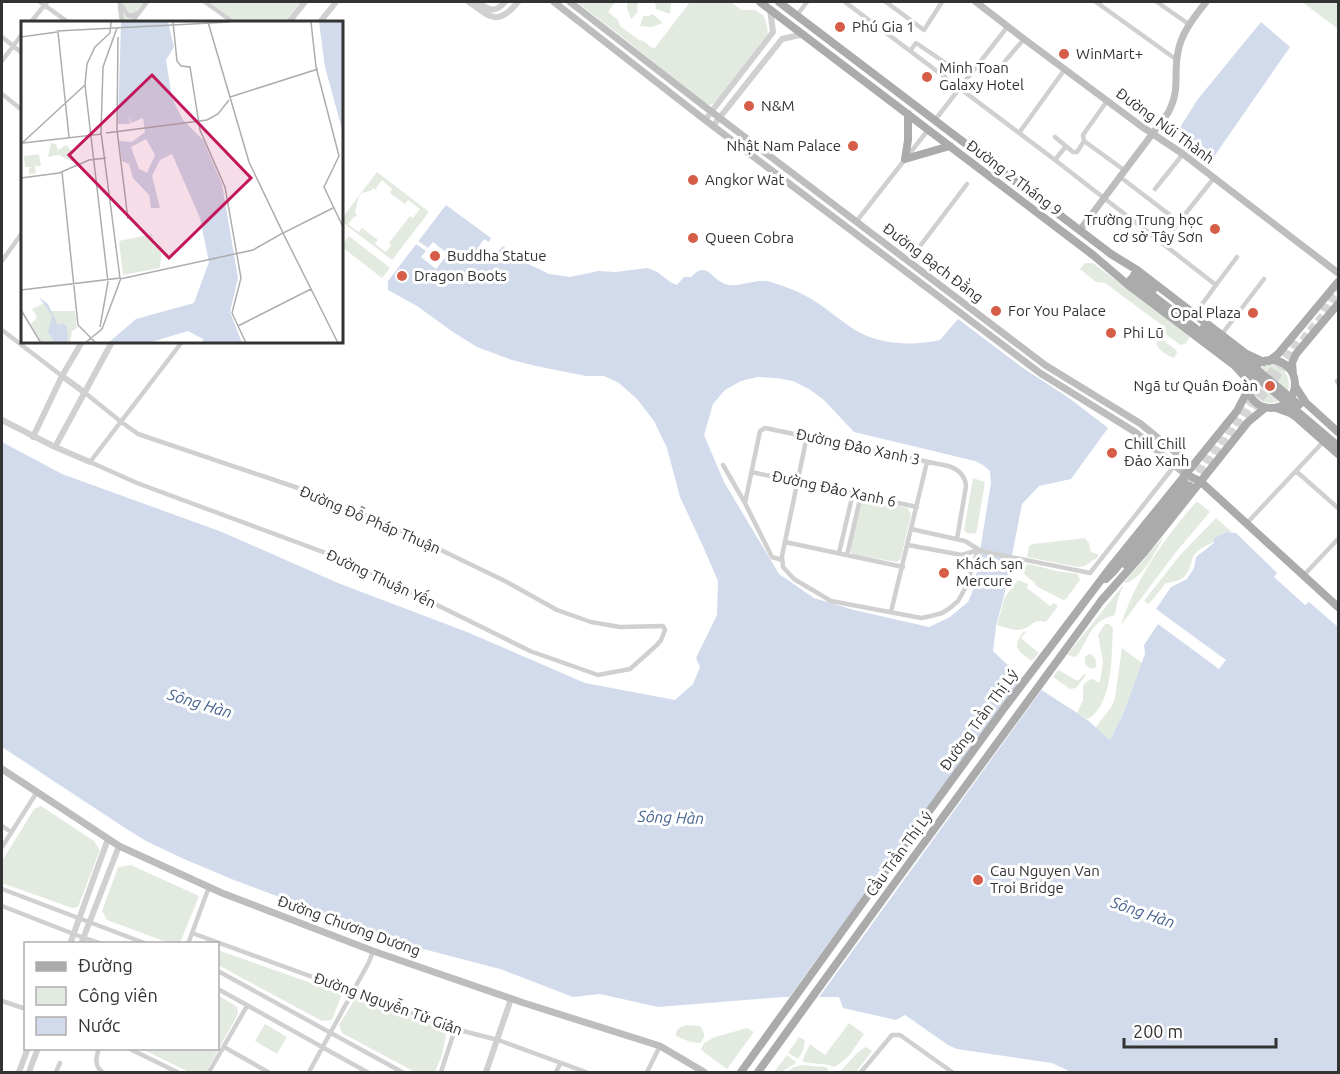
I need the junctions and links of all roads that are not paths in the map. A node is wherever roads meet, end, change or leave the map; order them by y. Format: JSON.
{"nodes":[{"id":1,"x":147,"y":2,"type":"edge"},
{"id":2,"x":205,"y":2,"type":"edge"},
{"id":3,"x":305,"y":2,"type":"edge"},
{"id":4,"x":336,"y":2,"type":"edge"},
{"id":5,"x":469,"y":2,"type":"edge"},
{"id":6,"x":478,"y":2,"type":"edge"},
{"id":7,"x":505,"y":2,"type":"edge"},
{"id":8,"x":518,"y":2,"type":"edge"},
{"id":9,"x":554,"y":2,"type":"edge"},
{"id":10,"x":570,"y":2,"type":"edge"},
{"id":11,"x":760,"y":2,"type":"edge"},
{"id":12,"x":779,"y":2,"type":"edge"},
{"id":13,"x":807,"y":2,"type":"edge"},
{"id":14,"x":845,"y":2,"type":"edge"},
{"id":15,"x":886,"y":2,"type":"edge"},
{"id":16,"x":942,"y":2,"type":"edge"},
{"id":17,"x":976,"y":2,"type":"edge"},
{"id":18,"x":1096,"y":2,"type":"edge"},
{"id":19,"x":1110,"y":2,"type":"edge"},
{"id":20,"x":1157,"y":2,"type":"edge"},
{"id":21,"x":1195,"y":2,"type":"edge"},
{"id":22,"x":44,"y":3,"type":"edge"},
{"id":23,"x":119,"y":3,"type":"edge"},
{"id":24,"x":1204,"y":4,"type":"edge"},
{"id":25,"x":770,"y":8,"type":"junction"},
{"id":26,"x":1105,"y":9,"type":"junction"},
{"id":27,"x":139,"y":13,"type":"junction"},
{"id":28,"x":586,"y":13,"type":"junction"},
{"id":29,"x":797,"y":15,"type":"junction"},
{"id":30,"x":32,"y":21,"type":"edge"},
{"id":31,"x":67,"y":21,"type":"edge"},
{"id":32,"x":122,"y":21,"type":"edge"},
{"id":33,"x":133,"y":21,"type":"edge"},
{"id":34,"x":232,"y":21,"type":"edge"},
{"id":35,"x":290,"y":21,"type":"edge"},
{"id":36,"x":321,"y":21,"type":"edge"},
{"id":37,"x":580,"y":21,"type":"junction"},
{"id":38,"x":1190,"y":25,"type":"junction"},
{"id":39,"x":1008,"y":26,"type":"junction"},
{"id":40,"x":804,"y":34,"type":"junction"},
{"id":41,"x":21,"y":36,"type":"edge"},
{"id":42,"x":2,"y":37,"type":"edge"},
{"id":43,"x":1023,"y":39,"type":"junction"},
{"id":44,"x":14,"y":46,"type":"junction"},
{"id":45,"x":910,"y":51,"type":"junction"},
{"id":46,"x":21,"y":52,"type":"edge"},
{"id":47,"x":1177,"y":60,"type":"junction"},
{"id":48,"x":2,"y":61,"type":"edge"},
{"id":49,"x":655,"y":67,"type":"junction"},
{"id":50,"x":1065,"y":69,"type":"junction"},
{"id":51,"x":956,"y":70,"type":"dead end"},
{"id":52,"x":1000,"y":70,"type":"dead end"},
{"id":53,"x":649,"y":75,"type":"junction"},
{"id":54,"x":736,"y":80,"type":"junction"},
{"id":55,"x":744,"y":86,"type":"junction"},
{"id":56,"x":961,"y":88,"type":"junction"},
{"id":57,"x":2,"y":94,"type":"edge"},
{"id":58,"x":1107,"y":101,"type":"junction"},
{"id":59,"x":21,"y":109,"type":"edge"},
{"id":60,"x":711,"y":112,"type":"junction"},
{"id":61,"x":908,"y":114,"type":"junction"},
{"id":62,"x":719,"y":118,"type":"junction"},
{"id":63,"x":705,"y":120,"type":"junction"},
{"id":64,"x":935,"y":120,"type":"junction"},
{"id":65,"x":713,"y":126,"type":"junction"},
{"id":66,"x":928,"y":130,"type":"junction"},
{"id":67,"x":1019,"y":133,"type":"junction"},
{"id":68,"x":1153,"y":133,"type":"junction"},
{"id":69,"x":1055,"y":137,"type":"dead end"},
{"id":70,"x":1084,"y":141,"type":"junction"},
{"id":71,"x":758,"y":146,"type":"junction"},
{"id":72,"x":950,"y":146,"type":"junction"},
{"id":73,"x":1066,"y":146,"type":"junction"},
{"id":74,"x":752,"y":154,"type":"junction"},
{"id":75,"x":1183,"y":154,"type":"junction"},
{"id":76,"x":905,"y":159,"type":"junction"},
{"id":77,"x":1055,"y":160,"type":"junction"},
{"id":78,"x":1125,"y":170,"type":"junction"},
{"id":79,"x":1119,"y":176,"type":"junction"},
{"id":80,"x":1214,"y":178,"type":"junction"},
{"id":81,"x":805,"y":182,"type":"junction"},
{"id":82,"x":967,"y":184,"type":"dead end"},
{"id":83,"x":1155,"y":189,"type":"dead end"},
{"id":84,"x":799,"y":190,"type":"junction"},
{"id":85,"x":1103,"y":198,"type":"junction"},
{"id":86,"x":856,"y":222,"type":"junction"},
{"id":87,"x":1179,"y":222,"type":"junction"},
{"id":88,"x":1080,"y":230,"type":"junction"},
{"id":89,"x":852,"y":231,"type":"junction"},
{"id":90,"x":21,"y":234,"type":"edge"},
{"id":91,"x":1162,"y":243,"type":"junction"},
{"id":92,"x":1111,"y":254,"type":"junction"},
{"id":93,"x":1237,"y":257,"type":"dead end"},
{"id":94,"x":2,"y":261,"type":"edge"},
{"id":95,"x":908,"y":262,"type":"junction"},
{"id":96,"x":1103,"y":263,"type":"junction"},
{"id":97,"x":902,"y":270,"type":"junction"},
{"id":98,"x":1338,"y":273,"type":"edge"},
{"id":99,"x":1132,"y":277,"type":"junction"},
{"id":100,"x":1264,"y":279,"type":"dead end"},
{"id":101,"x":1338,"y":282,"type":"edge"},
{"id":102,"x":1216,"y":285,"type":"junction"},
{"id":103,"x":960,"y":301,"type":"junction"},
{"id":104,"x":1338,"y":303,"type":"edge"},
{"id":105,"x":954,"y":309,"type":"junction"},
{"id":106,"x":1195,"y":314,"type":"junction"},
{"id":107,"x":1306,"y":320,"type":"junction"},
{"id":108,"x":1316,"y":329,"type":"junction"},
{"id":109,"x":2,"y":330,"type":"edge"},
{"id":110,"x":1222,"y":334,"type":"junction"},
{"id":111,"x":81,"y":344,"type":"edge"},
{"id":112,"x":111,"y":344,"type":"edge"},
{"id":113,"x":180,"y":344,"type":"edge"},
{"id":114,"x":1266,"y":361,"type":"junction"},
{"id":115,"x":1045,"y":365,"type":"junction"},
{"id":116,"x":1040,"y":374,"type":"junction"},
{"id":117,"x":62,"y":376,"type":"junction"},
{"id":118,"x":1293,"y":376,"type":"junction"},
{"id":119,"x":1248,"y":380,"type":"junction"},
{"id":120,"x":1295,"y":386,"type":"junction"},
{"id":121,"x":1248,"y":390,"type":"junction"},
{"id":122,"x":84,"y":392,"type":"junction"},
{"id":123,"x":1265,"y":408,"type":"junction"},
{"id":124,"x":1276,"y":408,"type":"junction"},
{"id":125,"x":1133,"y":419,"type":"junction"},
{"id":126,"x":2,"y":420,"type":"edge"},
{"id":127,"x":120,"y":421,"type":"junction"},
{"id":128,"x":1127,"y":427,"type":"junction"},
{"id":129,"x":1220,"y":432,"type":"junction"},
{"id":130,"x":1338,"y":432,"type":"edge"},
{"id":131,"x":807,"y":436,"type":"junction"},
{"id":132,"x":33,"y":437,"type":"junction"},
{"id":133,"x":1338,"y":440,"type":"edge"},
{"id":134,"x":1232,"y":441,"type":"junction"},
{"id":135,"x":1324,"y":441,"type":"junction"},
{"id":136,"x":1338,"y":446,"type":"edge"},
{"id":137,"x":55,"y":447,"type":"junction"},
{"id":138,"x":1338,"y":454,"type":"edge"},
{"id":139,"x":90,"y":462,"type":"junction"},
{"id":140,"x":927,"y":462,"type":"junction"},
{"id":141,"x":723,"y":465,"type":"dead end"},
{"id":142,"x":1175,"y":465,"type":"junction"},
{"id":143,"x":1192,"y":466,"type":"junction"},
{"id":144,"x":1296,"y":471,"type":"junction"},
{"id":145,"x":752,"y":472,"type":"junction"},
{"id":146,"x":1187,"y":481,"type":"junction"},
{"id":147,"x":1200,"y":481,"type":"junction"},
{"id":148,"x":798,"y":482,"type":"junction"},
{"id":149,"x":853,"y":493,"type":"junction"},
{"id":150,"x":861,"y":495,"type":"junction"},
{"id":151,"x":746,"y":503,"type":"junction"},
{"id":152,"x":917,"y":507,"type":"junction"},
{"id":153,"x":1338,"y":508,"type":"edge"},
{"id":154,"x":1247,"y":523,"type":"junction"},
{"id":155,"x":911,"y":529,"type":"junction"},
{"id":156,"x":957,"y":539,"type":"junction"},
{"id":157,"x":1338,"y":539,"type":"edge"},
{"id":158,"x":785,"y":542,"type":"junction"},
{"id":159,"x":908,"y":545,"type":"junction"},
{"id":160,"x":979,"y":551,"type":"junction"},
{"id":161,"x":839,"y":553,"type":"junction"},
{"id":162,"x":848,"y":555,"type":"junction"},
{"id":163,"x":782,"y":560,"type":"junction"},
{"id":164,"x":903,"y":567,"type":"junction"},
{"id":165,"x":1304,"y":575,"type":"junction"},
{"id":166,"x":1101,"y":601,"type":"junction"},
{"id":167,"x":1338,"y":607,"type":"edge"},
{"id":168,"x":891,"y":612,"type":"junction"},
{"id":169,"x":663,"y":626,"type":"joint"},
{"id":170,"x":2,"y":769,"type":"edge"},
{"id":171,"x":38,"y":792,"type":"junction"},
{"id":172,"x":2,"y":826,"type":"edge"},
{"id":173,"x":11,"y":832,"type":"junction"},
{"id":174,"x":108,"y":839,"type":"junction"},
{"id":175,"x":119,"y":846,"type":"junction"},
{"id":176,"x":2,"y":848,"type":"edge"},
{"id":177,"x":210,"y":887,"type":"junction"},
{"id":178,"x":2,"y":889,"type":"edge"},
{"id":179,"x":2,"y":906,"type":"edge"},
{"id":180,"x":79,"y":918,"type":"junction"},
{"id":181,"x":90,"y":922,"type":"junction"},
{"id":182,"x":192,"y":933,"type":"junction"},
{"id":183,"x":73,"y":934,"type":"junction"},
{"id":184,"x":83,"y":941,"type":"edge"},
{"id":185,"x":71,"y":942,"type":"edge"},
{"id":186,"x":142,"y":942,"type":"edge"},
{"id":187,"x":189,"y":942,"type":"edge"},
{"id":188,"x":216,"y":942,"type":"edge"},
{"id":189,"x":219,"y":943,"type":"edge"},
{"id":190,"x":373,"y":951,"type":"junction"},
{"id":191,"x":219,"y":972,"type":"edge"},
{"id":192,"x":219,"y":990,"type":"edge"},
{"id":193,"x":352,"y":992,"type":"junction"},
{"id":194,"x":511,"y":999,"type":"junction"},
{"id":195,"x":2,"y":1001,"type":"edge"},
{"id":196,"x":247,"y":1006,"type":"junction"},
{"id":197,"x":24,"y":1008,"type":"edge"},
{"id":198,"x":455,"y":1029,"type":"junction"},
{"id":199,"x":331,"y":1034,"type":"junction"},
{"id":200,"x":498,"y":1040,"type":"junction"},
{"id":201,"x":660,"y":1046,"type":"junction"},
{"id":202,"x":224,"y":1047,"type":"junction"},
{"id":203,"x":322,"y":1048,"type":"junction"},
{"id":204,"x":27,"y":1050,"type":"edge"},
{"id":205,"x":37,"y":1050,"type":"edge"},
{"id":206,"x":99,"y":1050,"type":"edge"},
{"id":207,"x":132,"y":1050,"type":"edge"},
{"id":208,"x":60,"y":1063,"type":"dead end"},
{"id":209,"x":560,"y":1064,"type":"junction"},
{"id":210,"x":862,"y":1070,"type":"edge"},
{"id":211,"x":19,"y":1072,"type":"edge"},
{"id":212,"x":29,"y":1072,"type":"edge"},
{"id":213,"x":56,"y":1072,"type":"edge"},
{"id":214,"x":102,"y":1072,"type":"edge"},
{"id":215,"x":177,"y":1072,"type":"edge"},
{"id":216,"x":209,"y":1072,"type":"edge"},
{"id":217,"x":268,"y":1072,"type":"edge"},
{"id":218,"x":309,"y":1072,"type":"edge"},
{"id":219,"x":367,"y":1072,"type":"edge"},
{"id":220,"x":402,"y":1072,"type":"edge"},
{"id":221,"x":441,"y":1072,"type":"edge"},
{"id":222,"x":486,"y":1072,"type":"edge"},
{"id":223,"x":556,"y":1072,"type":"edge"},
{"id":224,"x":586,"y":1072,"type":"edge"},
{"id":225,"x":647,"y":1072,"type":"edge"},
{"id":226,"x":704,"y":1072,"type":"edge"},
{"id":227,"x":741,"y":1072,"type":"edge"},
{"id":228,"x":758,"y":1072,"type":"edge"},
{"id":229,"x":871,"y":1072,"type":"edge"},
{"id":230,"x":952,"y":1072,"type":"edge"}],
"edges":[{"from":1,"to":27,"type":"street"},
{"from":2,"to":34,"type":"street"},
{"from":3,"to":35,"type":"street"},
{"from":4,"to":36,"type":"street"},
{"from":5,"to":8,"type":"street"},
{"from":6,"to":7,"type":"street"},
{"from":9,"to":37,"type":"main road","name":"Đường Bạch Đằng"},
{"from":10,"to":28,"type":"main road","name":"Đường Bạch Đằng"},
{"from":11,"to":25,"type":"main road","name":"Đường 2 Tháng 9"},
{"from":12,"to":29,"type":"main road","name":"Đường 2 Tháng 9"},
{"from":13,"to":29,"type":"street"},
{"from":14,"to":45,"type":"street"},
{"from":15,"to":16,"type":"street"},
{"from":17,"to":39,"type":"main road","name":"Đường Núi Thành"},
{"from":18,"to":26,"type":"street"},
{"from":19,"to":26,"type":"street"},
{"from":20,"to":38,"type":"street"},
{"from":21,"to":24,"type":"street"},
{"from":22,"to":30,"type":"street"},
{"from":22,"to":31,"type":"street"},
{"from":23,"to":27,"type":"street"},
{"from":23,"to":32,"type":"street"},
{"from":24,"to":38,"type":"main road"},
{"from":25,"to":40,"type":"main road","name":"Đường 2 Tháng 9"},
{"from":25,"to":54,"type":"street"},
{"from":26,"to":47,"type":"street"},
{"from":27,"to":33,"type":"street"},
{"from":28,"to":37,"type":"main road"},
{"from":28,"to":49,"type":"main road","name":"Đường Bạch Đằng"},
{"from":29,"to":64,"type":"main road","name":"Đường 2 Tháng 9"},
{"from":37,"to":53,"type":"main road","name":"Đường Bạch Đằng"},
{"from":38,"to":47,"type":"main road"},
{"from":39,"to":43,"type":"main road","name":"Đường Núi Thành"},
{"from":39,"to":56,"type":"street"},
{"from":40,"to":55,"type":"street"},
{"from":40,"to":61,"type":"main road","name":"Đường 2 Tháng 9"},
{"from":41,"to":44,"type":"street"},
{"from":42,"to":44,"type":"street"},
{"from":43,"to":50,"type":"main road","name":"Đường Núi Thành"},
{"from":43,"to":52,"type":"street"},
{"from":44,"to":46,"type":"street"},
{"from":44,"to":48,"type":"street"},
{"from":45,"to":51,"type":"street"},
{"from":45,"to":56,"type":"street"},
{"from":47,"to":68,"type":"main road"},
{"from":49,"to":53,"type":"main road"},
{"from":49,"to":60,"type":"main road","name":"Đường Bạch Đằng"},
{"from":50,"to":58,"type":"main road","name":"Đường Núi Thành"},
{"from":50,"to":67,"type":"street"},
{"from":53,"to":63,"type":"main road","name":"Đường Bạch Đằng"},
{"from":54,"to":55,"type":"street"},
{"from":54,"to":60,"type":"street"},
{"from":55,"to":62,"type":"street"},
{"from":56,"to":64,"type":"street"},
{"from":56,"to":67,"type":"street"},
{"from":57,"to":59,"type":"street"},
{"from":58,"to":68,"type":"main road","name":"Đường Núi Thành"},
{"from":58,"to":70,"type":"street"},
{"from":60,"to":62,"type":"main road","name":"Đường Bạch Đằng"},
{"from":60,"to":63,"type":"street"},
{"from":61,"to":66,"type":"main road","name":"Đường 2 Tháng 9"},
{"from":61,"to":76,"type":"main road"},
{"from":62,"to":65,"type":"street"},
{"from":62,"to":71,"type":"main road","name":"Đường Bạch Đằng"},
{"from":63,"to":65,"type":"main road","name":"Đường Bạch Đằng"},
{"from":64,"to":66,"type":"main road"},
{"from":64,"to":88,"type":"main road","name":"Đường 2 Tháng 9"},
{"from":65,"to":74,"type":"main road","name":"Đường Bạch Đằng"},
{"from":66,"to":72,"type":"main road","name":"Đường 2 Tháng 9"},
{"from":66,"to":76,"type":"street"},
{"from":67,"to":77,"type":"street"},
{"from":68,"to":75,"type":"main road","name":"Đường Núi Thành"},
{"from":68,"to":78,"type":"main road"},
{"from":69,"to":73,"type":"street"},
{"from":70,"to":73,"type":"street"},
{"from":70,"to":78,"type":"street"},
{"from":71,"to":74,"type":"main road"},
{"from":71,"to":81,"type":"main road","name":"Đường Bạch Đằng"},
{"from":72,"to":76,"type":"main road"},
{"from":72,"to":96,"type":"main road","name":"Đường 2 Tháng 9"},
{"from":73,"to":77,"type":"street"},
{"from":74,"to":84,"type":"main road","name":"Đường Bạch Đằng"},
{"from":75,"to":80,"type":"main road","name":"Đường Núi Thành"},
{"from":75,"to":83,"type":"street"},
{"from":76,"to":86,"type":"street"},
{"from":77,"to":85,"type":"street"},
{"from":78,"to":79,"type":"main road"},
{"from":79,"to":85,"type":"main road"},
{"from":79,"to":87,"type":"street"},
{"from":80,"to":87,"type":"street"},
{"from":80,"to":98,"type":"main road","name":"Đường Núi Thành"},
{"from":81,"to":84,"type":"main road"},
{"from":81,"to":86,"type":"main road","name":"Đường Bạch Đằng"},
{"from":82,"to":95,"type":"street"},
{"from":84,"to":89,"type":"main road","name":"Đường Bạch Đằng"},
{"from":85,"to":88,"type":"main road"},
{"from":85,"to":91,"type":"street"},
{"from":86,"to":89,"type":"main road"},
{"from":86,"to":95,"type":"main road","name":"Đường Bạch Đằng"},
{"from":87,"to":91,"type":"street"},
{"from":88,"to":92,"type":"main road","name":"Đường 2 Tháng 9"},
{"from":89,"to":97,"type":"main road","name":"Đường Bạch Đằng"},
{"from":90,"to":94,"type":"street"},
{"from":91,"to":102,"type":"street"},
{"from":92,"to":99,"type":"main road"},
{"from":92,"to":106,"type":"main road","name":"Đường 2 Tháng 9"},
{"from":93,"to":102,"type":"street"},
{"from":95,"to":97,"type":"main road"},
{"from":95,"to":103,"type":"main road","name":"Đường Bạch Đằng"},
{"from":96,"to":99,"type":"main road"},
{"from":96,"to":119,"type":"main road","name":"Đường 2 Tháng 9"},
{"from":97,"to":105,"type":"main road","name":"Đường Bạch Đằng"},
{"from":99,"to":133,"type":"main road","bridge":true},
{"from":99,"to":136,"type":"main road","bridge":true},
{"from":100,"to":110,"type":"street"},
{"from":101,"to":107,"type":"main road"},
{"from":102,"to":106,"type":"street"},
{"from":103,"to":105,"type":"main road"},
{"from":103,"to":115,"type":"main road","name":"Đường Bạch Đằng"},
{"from":104,"to":108,"type":"main road"},
{"from":105,"to":116,"type":"main road","name":"Đường Bạch Đằng"},
{"from":106,"to":110,"type":"main road","name":"Đường 2 Tháng 9"},
{"from":107,"to":108,"type":"main road"},
{"from":107,"to":114,"type":"main road"},
{"from":108,"to":118,"type":"main road"},
{"from":109,"to":117,"type":"street"},
{"from":110,"to":114,"type":"main road","name":"Đường 2 Tháng 9"},
{"from":111,"to":117,"type":"street"},
{"from":112,"to":122,"type":"street"},
{"from":113,"to":127,"type":"street"},
{"from":114,"to":118,"type":"main road"},
{"from":114,"to":119,"type":"main road"},
{"from":115,"to":116,"type":"main road"},
{"from":115,"to":125,"type":"main road","name":"Đường Bạch Đằng"},
{"from":116,"to":128,"type":"main road","name":"Đường Bạch Đằng"},
{"from":117,"to":122,"type":"street"},
{"from":117,"to":132,"type":"street"},
{"from":118,"to":120,"type":"main road"},
{"from":119,"to":121,"type":"main road"},
{"from":120,"to":124,"type":"main road"},
{"from":120,"to":130,"type":"main road"},
{"from":121,"to":123,"type":"main road"},
{"from":121,"to":129,"type":"main road"},
{"from":122,"to":127,"type":"street","name":"Đường Đỗ Pháp Thuận"},
{"from":122,"to":137,"type":"street"},
{"from":123,"to":124,"type":"main road"},
{"from":123,"to":134,"type":"main road"},
{"from":124,"to":135,"type":"main road"},
{"from":125,"to":128,"type":"main road"},
{"from":125,"to":143,"type":"main road","name":"Đường Bạch Đằng"},
{"from":126,"to":132,"type":"street"},
{"from":127,"to":139,"type":"street"},
{"from":127,"to":169,"type":"street","name":"Đường Đỗ Pháp Thuận"},
{"from":128,"to":142,"type":"main road","name":"Đường Bạch Đằng"},
{"from":129,"to":134,"type":"main road"},
{"from":129,"to":143,"type":"main road"},
{"from":131,"to":140,"type":"street","name":"Đường Đảo Xanh 3"},
{"from":131,"to":145,"type":"street","name":"Đường Đảo Xanh 3"},
{"from":131,"to":148,"type":"street"},
{"from":132,"to":137,"type":"street"},
{"from":134,"to":147,"type":"main road"},
{"from":135,"to":138,"type":"main road"},
{"from":135,"to":144,"type":"street"},
{"from":137,"to":139,"type":"street"},
{"from":139,"to":169,"type":"street","name":"Đường Thuận Yến"},
{"from":140,"to":152,"type":"street"},
{"from":140,"to":156,"type":"street","name":"Đường Đảo Xanh 3"},
{"from":141,"to":151,"type":"street"},
{"from":142,"to":146,"type":"main road","name":"Đường Bạch Đằng"},
{"from":142,"to":160,"type":"street"},
{"from":143,"to":146,"type":"main road"},
{"from":143,"to":147,"type":"main road"},
{"from":144,"to":153,"type":"street"},
{"from":144,"to":154,"type":"street"},
{"from":145,"to":148,"type":"street","name":"Đường Đảo Xanh 6"},
{"from":145,"to":151,"type":"street","name":"Đường Đảo Xanh 3"},
{"from":146,"to":147,"type":"main road"},
{"from":146,"to":166,"type":"main road"},
{"from":146,"to":227,"type":"main road","name":"Đường Trần Thị Lý"},
{"from":147,"to":154,"type":"main road"},
{"from":147,"to":166,"type":"main road"},
{"from":148,"to":149,"type":"street","name":"Đường Đảo Xanh 6"},
{"from":148,"to":158,"type":"street"},
{"from":149,"to":150,"type":"street","name":"Đường Đảo Xanh 6"},
{"from":149,"to":161,"type":"street"},
{"from":150,"to":152,"type":"street","name":"Đường Đảo Xanh 6"},
{"from":150,"to":162,"type":"street"},
{"from":151,"to":163,"type":"street"},
{"from":152,"to":155,"type":"street"},
{"from":154,"to":165,"type":"main road"},
{"from":155,"to":156,"type":"street"},
{"from":155,"to":159,"type":"street"},
{"from":156,"to":160,"type":"street"},
{"from":157,"to":165,"type":"street"},
{"from":158,"to":161,"type":"street"},
{"from":158,"to":163,"type":"street"},
{"from":159,"to":160,"type":"street"},
{"from":159,"to":164,"type":"street"},
{"from":160,"to":168,"type":"street"},
{"from":161,"to":162,"type":"street"},
{"from":162,"to":164,"type":"street"},
{"from":163,"to":168,"type":"street"},
{"from":164,"to":168,"type":"street"},
{"from":165,"to":167,"type":"main road"},
{"from":166,"to":228,"type":"main road","name":"Cầu Trần Thị Lý"},
{"from":170,"to":171,"type":"main road","name":"Đường Chương Dương"},
{"from":171,"to":173,"type":"street"},
{"from":171,"to":174,"type":"main road","name":"Đường Chương Dương"},
{"from":172,"to":173,"type":"street"},
{"from":173,"to":176,"type":"street"},
{"from":174,"to":175,"type":"main road","name":"Đường Chương Dương"},
{"from":174,"to":180,"type":"street"},
{"from":175,"to":177,"type":"main road","name":"Đường Chương Dương"},
{"from":175,"to":181,"type":"street"},
{"from":177,"to":182,"type":"street"},
{"from":177,"to":190,"type":"main road","name":"Đường Chương Dương"},
{"from":178,"to":180,"type":"street"},
{"from":179,"to":183,"type":"street"},
{"from":180,"to":181,"type":"street"},
{"from":180,"to":183,"type":"street"},
{"from":181,"to":184,"type":"street"},
{"from":181,"to":186,"type":"street"},
{"from":182,"to":187,"type":"street"},
{"from":182,"to":188,"type":"street","name":"Đường Nguyễn Tử Giản"},
{"from":183,"to":184,"type":"street"},
{"from":183,"to":185,"type":"street"},
{"from":189,"to":193,"type":"street","name":"Đường Nguyễn Tử Giản"},
{"from":190,"to":193,"type":"street"},
{"from":190,"to":194,"type":"main road","name":"Đường Chương Dương"},
{"from":191,"to":199,"type":"street"},
{"from":192,"to":196,"type":"street"},
{"from":193,"to":198,"type":"street","name":"Đường Nguyễn Tử Giản"},
{"from":193,"to":199,"type":"street"},
{"from":194,"to":200,"type":"street"},
{"from":194,"to":201,"type":"main road","name":"Đường Chương Dương"},
{"from":195,"to":197,"type":"street"},
{"from":196,"to":202,"type":"street"},
{"from":196,"to":203,"type":"street"},
{"from":198,"to":200,"type":"street","name":"Đường Nguyễn Tử Giản"},
{"from":198,"to":221,"type":"street"},
{"from":199,"to":203,"type":"street"},
{"from":199,"to":220,"type":"street"},
{"from":200,"to":209,"type":"street","name":"Đường Nguyễn Tử Giản"},
{"from":200,"to":222,"type":"street"},
{"from":201,"to":225,"type":"street"},
{"from":201,"to":226,"type":"main road","name":"Đường Chương Dương"},
{"from":202,"to":216,"type":"street"},
{"from":202,"to":217,"type":"street"},
{"from":203,"to":218,"type":"street"},
{"from":203,"to":219,"type":"street"},
{"from":204,"to":211,"type":"street"},
{"from":205,"to":212,"type":"street"},
{"from":206,"to":214,"type":"street"},
{"from":207,"to":215,"type":"street"},
{"from":208,"to":213,"type":"street"},
{"from":209,"to":223,"type":"street"},
{"from":209,"to":224,"type":"street","name":"Đường Nguyễn Tử Giản"},
{"from":210,"to":229,"type":"street"},
{"from":210,"to":230,"type":"street"}]}
